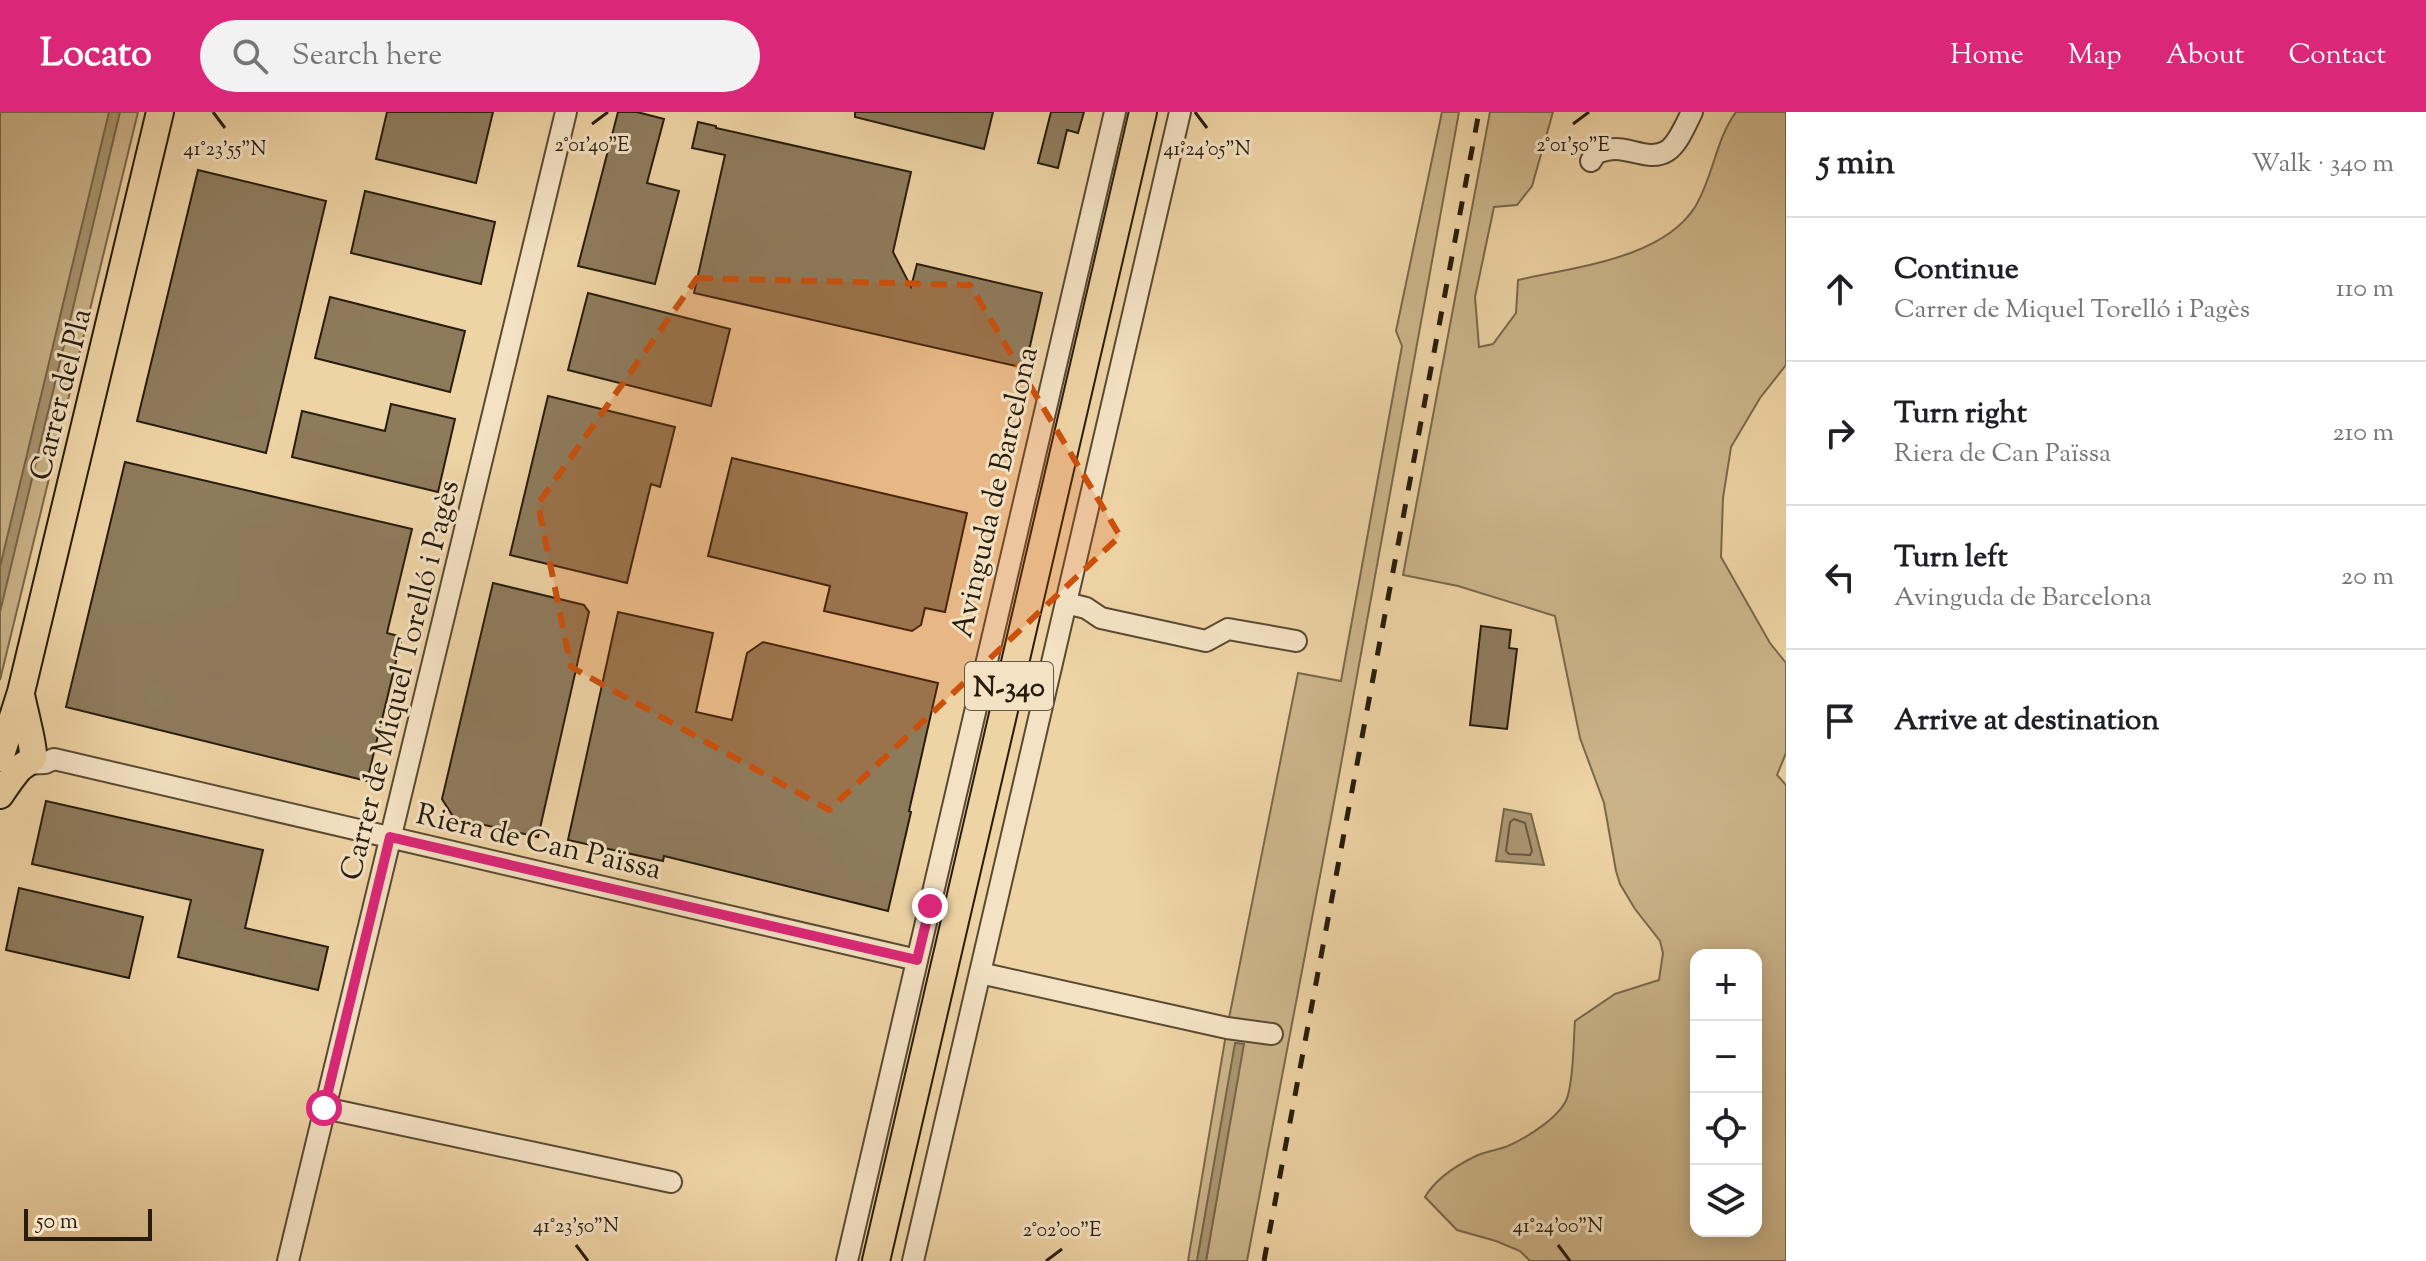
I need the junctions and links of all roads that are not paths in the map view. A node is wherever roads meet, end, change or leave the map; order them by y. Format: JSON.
{"nodes":[{"id":1,"x":160,"y":112,"type":"edge"},
{"id":2,"x":566,"y":112,"type":"edge"},
{"id":3,"x":1115,"y":112,"type":"edge"},
{"id":4,"x":1143,"y":112,"type":"edge"},
{"id":5,"x":1180,"y":112,"type":"edge"},
{"id":6,"x":1692,"y":112,"type":"edge"},
{"id":7,"x":1591,"y":161,"type":"dead end"},
{"id":8,"x":1066,"y":603,"type":"junction"},
{"id":9,"x":1296,"y":641,"type":"dead end"},
{"id":10,"x":17,"y":751,"type":"edge"},
{"id":11,"x":0,"y":795,"type":"edge"},
{"id":12,"x":390,"y":837,"type":"junction"},
{"id":13,"x":917,"y":960,"type":"junction"},
{"id":14,"x":980,"y":973,"type":"junction"},
{"id":15,"x":1272,"y":1034,"type":"dead end"},
{"id":16,"x":324,"y":1108,"type":"junction"},
{"id":17,"x":671,"y":1182,"type":"dead end"},
{"id":18,"x":288,"y":1261,"type":"edge"},
{"id":19,"x":847,"y":1261,"type":"edge"},
{"id":20,"x":876,"y":1261,"type":"edge"},
{"id":21,"x":913,"y":1261,"type":"edge"}],
"edges":[{"from":1,"to":10,"type":"main road","name":"Carrer del Pla"},
{"from":2,"to":12,"type":"street","name":"Carrer de Miquel Torelló i Pagès"},
{"from":3,"to":13,"type":"street","name":"Avinguda de Barcelona"},
{"from":4,"to":20,"type":"main road","name":"Avinguda de Barcelona","number":"N-340"},
{"from":5,"to":8,"type":"street"},
{"from":6,"to":7,"type":"street"},
{"from":8,"to":9,"type":"street"},
{"from":8,"to":14,"type":"street"},
{"from":10,"to":11,"type":"main road","name":"Carrer del Pla"},
{"from":10,"to":12,"type":"street","name":"Riera de Can Païssa"},
{"from":12,"to":13,"type":"street","name":"Riera de Can Païssa"},
{"from":12,"to":16,"type":"street","name":"Carrer de Miquel Torelló i Pagès"},
{"from":13,"to":19,"type":"street","name":"Avinguda de Barcelona"},
{"from":14,"to":15,"type":"street"},
{"from":14,"to":21,"type":"street"},
{"from":16,"to":17,"type":"street"},
{"from":16,"to":18,"type":"street","name":"Carrer de Miquel Torelló i Pagès"}]}
